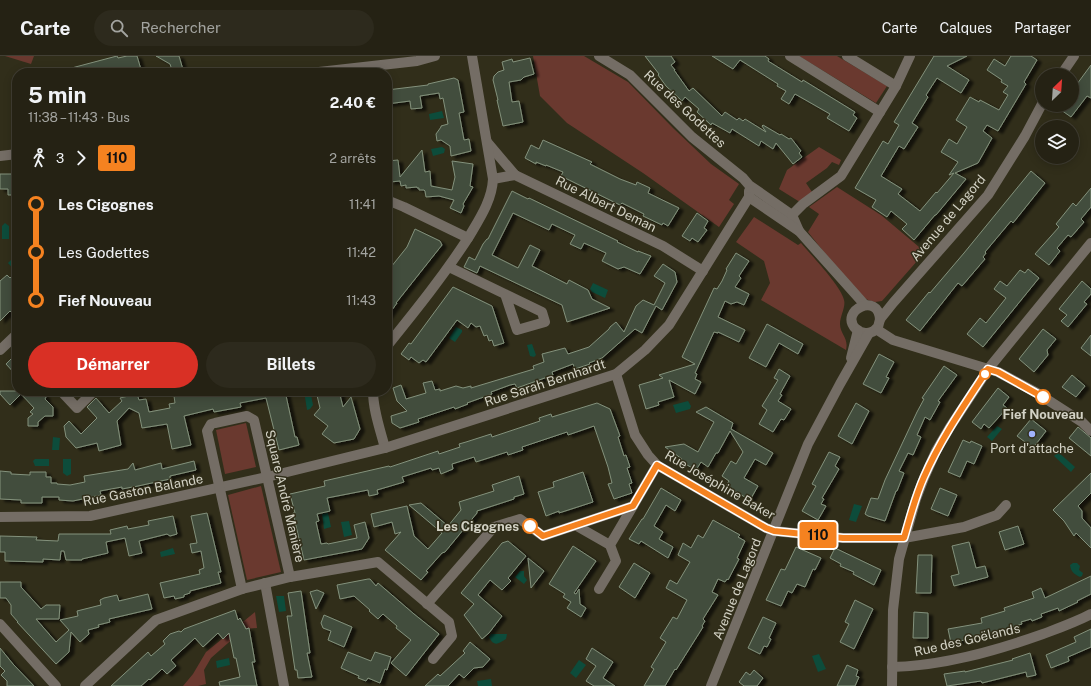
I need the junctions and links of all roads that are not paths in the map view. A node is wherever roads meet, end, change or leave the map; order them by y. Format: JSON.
{"nodes":[{"id":1,"x":435,"y":56,"type":"edge"},
{"id":2,"x":472,"y":56,"type":"edge"},
{"id":3,"x":599,"y":56,"type":"edge"},
{"id":4,"x":790,"y":56,"type":"edge"},
{"id":5,"x":847,"y":56,"type":"edge"},
{"id":6,"x":910,"y":56,"type":"edge"},
{"id":7,"x":1074,"y":56,"type":"edge"},
{"id":8,"x":355,"y":68,"type":"edge"},
{"id":9,"x":1066,"y":68,"type":"edge"},
{"id":10,"x":896,"y":86,"type":"junction"},
{"id":11,"x":880,"y":112,"type":"junction"},
{"id":12,"x":1038,"y":112,"type":"edge"},
{"id":13,"x":487,"y":142,"type":"junction"},
{"id":14,"x":12,"y":155,"type":"edge"},
{"id":15,"x":0,"y":156,"type":"edge"},
{"id":16,"x":516,"y":175,"type":"junction"},
{"id":17,"x":493,"y":179,"type":"junction"},
{"id":18,"x":749,"y":185,"type":"junction"},
{"id":19,"x":749,"y":197,"type":"junction"},
{"id":20,"x":392,"y":202,"type":"edge"},
{"id":21,"x":792,"y":215,"type":"junction"},
{"id":22,"x":799,"y":231,"type":"junction"},
{"id":23,"x":468,"y":238,"type":"junction"},
{"id":24,"x":1091,"y":243,"type":"edge"},
{"id":25,"x":449,"y":267,"type":"junction"},
{"id":26,"x":703,"y":271,"type":"junction"},
{"id":27,"x":844,"y":283,"type":"junction"},
{"id":28,"x":505,"y":294,"type":"dead end"},
{"id":29,"x":893,"y":304,"type":"junction"},
{"id":30,"x":865,"y":305,"type":"junction"},
{"id":31,"x":875,"y":309,"type":"junction"},
{"id":32,"x":854,"y":312,"type":"junction"},
{"id":33,"x":875,"y":327,"type":"junction"},
{"id":34,"x":858,"y":330,"type":"junction"},
{"id":35,"x":12,"y":339,"type":"edge"},
{"id":36,"x":392,"y":340,"type":"edge"},
{"id":37,"x":0,"y":350,"type":"edge"},
{"id":38,"x":988,"y":369,"type":"junction"},
{"id":39,"x":847,"y":371,"type":"junction"},
{"id":40,"x":616,"y":374,"type":"junction"},
{"id":41,"x":66,"y":396,"type":"edge"},
{"id":42,"x":89,"y":396,"type":"edge"},
{"id":43,"x":373,"y":396,"type":"edge"},
{"id":44,"x":1091,"y":431,"type":"edge"},
{"id":45,"x":385,"y":448,"type":"junction"},
{"id":46,"x":657,"y":465,"type":"junction"},
{"id":47,"x":268,"y":477,"type":"junction"},
{"id":48,"x":220,"y":488,"type":"junction"},
{"id":49,"x":1006,"y":505,"type":"dead end"},
{"id":50,"x":633,"y":506,"type":"junction"},
{"id":51,"x":0,"y":517,"type":"edge"},
{"id":52,"x":575,"y":525,"type":"junction"},
{"id":53,"x":774,"y":531,"type":"junction"},
{"id":54,"x":904,"y":538,"type":"junction"},
{"id":55,"x":610,"y":544,"type":"junction"},
{"id":56,"x":290,"y":577,"type":"junction"},
{"id":57,"x":265,"y":583,"type":"junction"},
{"id":58,"x":242,"y":589,"type":"junction"},
{"id":59,"x":599,"y":589,"type":"dead end"},
{"id":60,"x":427,"y":604,"type":"junction"},
{"id":61,"x":1091,"y":614,"type":"edge"},
{"id":62,"x":0,"y":624,"type":"edge"},
{"id":63,"x":433,"y":659,"type":"dead end"},
{"id":64,"x":892,"y":667,"type":"junction"},
{"id":65,"x":56,"y":686,"type":"edge"},
{"id":66,"x":85,"y":686,"type":"edge"},
{"id":67,"x":284,"y":686,"type":"edge"},
{"id":68,"x":711,"y":686,"type":"edge"},
{"id":69,"x":892,"y":686,"type":"edge"}],
"edges":[{"from":1,"to":8,"type":"street"},
{"from":2,"to":13,"type":"street"},
{"from":3,"to":18,"type":"street","name":"Rue des Godettes"},
{"from":4,"to":11,"type":"street"},
{"from":5,"to":10,"type":"street"},
{"from":6,"to":10,"type":"street"},
{"from":7,"to":9,"type":"street"},
{"from":10,"to":11,"type":"street"},
{"from":11,"to":21,"type":"street"},
{"from":12,"to":29,"type":"street","name":"Avenue de Lagord"},
{"from":13,"to":16,"type":"street"},
{"from":13,"to":17,"type":"street"},
{"from":14,"to":15,"type":"street"},
{"from":16,"to":17,"type":"street"},
{"from":16,"to":26,"type":"street","name":"Rue Albert Deman"},
{"from":17,"to":23,"type":"street"},
{"from":18,"to":19,"type":"street"},
{"from":18,"to":21,"type":"street","name":"Rue des Godettes"},
{"from":19,"to":22,"type":"street"},
{"from":19,"to":26,"type":"street","name":"Rue Sarah Bernhardt"},
{"from":20,"to":23,"type":"street"},
{"from":21,"to":22,"type":"street"},
{"from":22,"to":27,"type":"street"},
{"from":23,"to":25,"type":"street"},
{"from":24,"to":38,"type":"street"},
{"from":25,"to":28,"type":"street"},
{"from":25,"to":36,"type":"street"},
{"from":26,"to":40,"type":"street","name":"Rue Sarah Bernhardt"},
{"from":27,"to":30,"type":"street"},
{"from":27,"to":32,"type":"street"},
{"from":29,"to":31,"type":"street"},
{"from":29,"to":33,"type":"street","name":"Avenue de Lagord"},
{"from":30,"to":31,"type":"street"},
{"from":30,"to":32,"type":"street"},
{"from":31,"to":33,"type":"street"},
{"from":32,"to":34,"type":"street"},
{"from":33,"to":34,"type":"street"},
{"from":33,"to":38,"type":"street"},
{"from":33,"to":39,"type":"street","name":"Avenue de Lagord"},
{"from":34,"to":39,"type":"street","name":"Avenue de Lagord"},
{"from":35,"to":37,"type":"street"},
{"from":38,"to":44,"type":"street"},
{"from":38,"to":54,"type":"street"},
{"from":39,"to":53,"type":"street","name":"Avenue de Lagord"},
{"from":40,"to":45,"type":"street","name":"Rue Sarah Bernhardt"},
{"from":40,"to":46,"type":"street","name":"Rue Joséphine Baker"},
{"from":41,"to":42,"type":"street"},
{"from":43,"to":45,"type":"street"},
{"from":45,"to":47,"type":"street","name":"Rue Sarah Bernhardt"},
{"from":46,"to":50,"type":"street"},
{"from":46,"to":53,"type":"street","name":"Rue Joséphine Baker"},
{"from":47,"to":48,"type":"street","name":"Rue Gaston Balande"},
{"from":47,"to":48,"type":"street","name":"Square André Manière"},
{"from":47,"to":56,"type":"street","name":"Square André Manière"},
{"from":48,"to":51,"type":"street","name":"Rue Gaston Balande"},
{"from":48,"to":58,"type":"street","name":"Square André Manière"},
{"from":49,"to":54,"type":"street"},
{"from":50,"to":52,"type":"street"},
{"from":50,"to":55,"type":"street"},
{"from":52,"to":55,"type":"street"},
{"from":52,"to":60,"type":"street"},
{"from":53,"to":54,"type":"street"},
{"from":53,"to":68,"type":"street","name":"Avenue de Lagord"},
{"from":54,"to":64,"type":"street"},
{"from":55,"to":59,"type":"street"},
{"from":56,"to":57,"type":"street"},
{"from":56,"to":60,"type":"street"},
{"from":57,"to":58,"type":"street"},
{"from":57,"to":67,"type":"street"},
{"from":58,"to":66,"type":"street"},
{"from":60,"to":63,"type":"street"},
{"from":61,"to":64,"type":"street","name":"Rue des Goëlands"},
{"from":62,"to":65,"type":"street"},
{"from":64,"to":69,"type":"street"}]}
